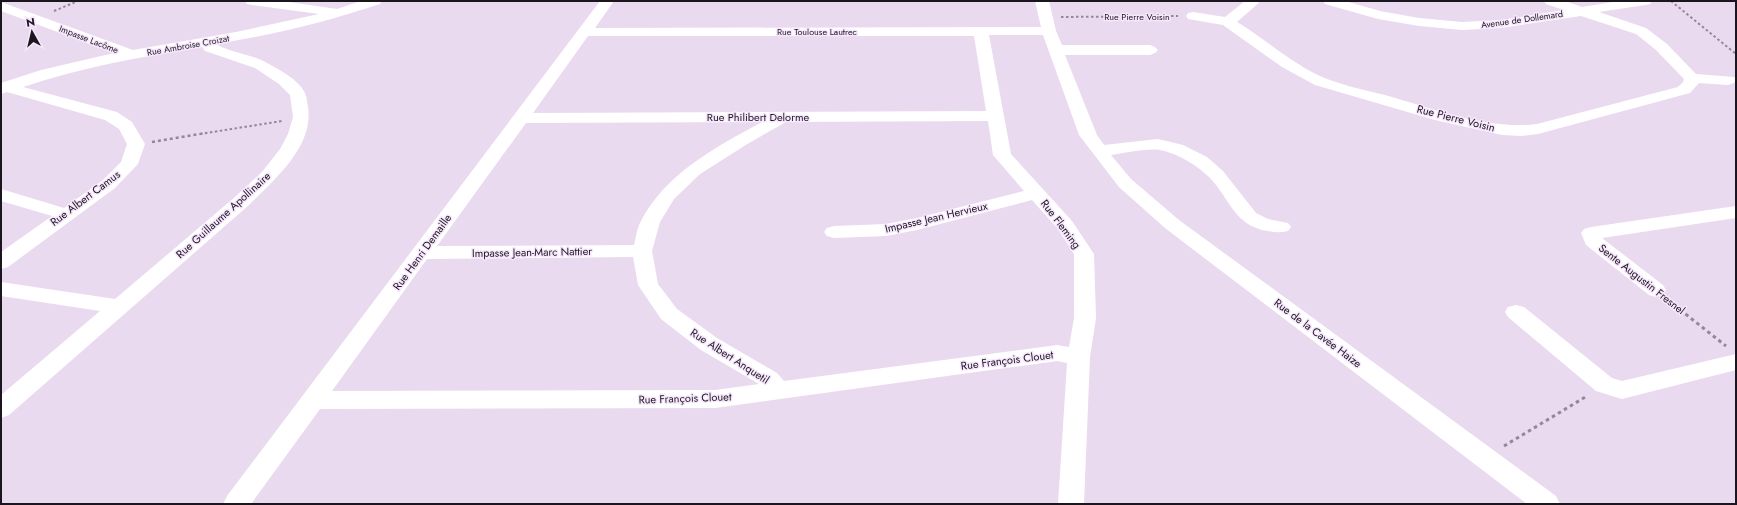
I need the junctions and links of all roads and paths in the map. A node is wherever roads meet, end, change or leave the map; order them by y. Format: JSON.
{"nodes":[{"id":1,"x":78,"y":1,"type":"edge"},
{"id":2,"x":252,"y":1,"type":"edge"},
{"id":3,"x":375,"y":1,"type":"edge"},
{"id":4,"x":607,"y":1,"type":"edge"},
{"id":5,"x":1254,"y":1,"type":"edge"},
{"id":6,"x":1330,"y":1,"type":"edge"},
{"id":7,"x":1551,"y":1,"type":"edge"},
{"id":8,"x":1645,"y":1,"type":"edge"},
{"id":9,"x":1671,"y":1,"type":"edge"},
{"id":10,"x":1,"y":6,"type":"edge"},
{"id":11,"x":1581,"y":11,"type":"junction"},
{"id":12,"x":341,"y":13,"type":"junction"},
{"id":13,"x":1046,"y":16,"type":"edge"},
{"id":14,"x":1193,"y":16,"type":"joint"},
{"id":15,"x":37,"y":19,"type":"junction"},
{"id":16,"x":1228,"y":22,"type":"junction"},
{"id":17,"x":980,"y":31,"type":"junction"},
{"id":18,"x":584,"y":32,"type":"junction"},
{"id":19,"x":208,"y":42,"type":"junction"},
{"id":20,"x":1057,"y":50,"type":"junction"},
{"id":21,"x":1150,"y":50,"type":"dead end"},
{"id":22,"x":1736,"y":54,"type":"edge"},
{"id":23,"x":133,"y":55,"type":"junction"},
{"id":24,"x":1692,"y":78,"type":"junction"},
{"id":25,"x":1728,"y":80,"type":"dead end"},
{"id":26,"x":3,"y":88,"type":"edge"},
{"id":27,"x":994,"y":116,"type":"junction"},
{"id":28,"x":785,"y":117,"type":"junction"},
{"id":29,"x":301,"y":118,"type":"junction"},
{"id":30,"x":521,"y":118,"type":"junction"},
{"id":31,"x":150,"y":142,"type":"dead end"},
{"id":32,"x":1099,"y":151,"type":"junction"},
{"id":33,"x":1037,"y":193,"type":"junction"},
{"id":34,"x":1,"y":195,"type":"edge"},
{"id":35,"x":1736,"y":212,"type":"edge"},
{"id":36,"x":65,"y":214,"type":"junction"},
{"id":37,"x":1281,"y":227,"type":"dead end"},
{"id":38,"x":834,"y":232,"type":"dead end"},
{"id":39,"x":642,"y":251,"type":"junction"},
{"id":40,"x":421,"y":253,"type":"junction"},
{"id":41,"x":1,"y":262,"type":"edge"},
{"id":42,"x":1,"y":289,"type":"edge"},
{"id":43,"x":1656,"y":290,"type":"joint"},
{"id":44,"x":119,"y":307,"type":"junction"},
{"id":45,"x":1516,"y":312,"type":"dead end"},
{"id":46,"x":1733,"y":356,"type":"edge"},
{"id":47,"x":1079,"y":357,"type":"junction"},
{"id":48,"x":1604,"y":385,"type":"junction"},
{"id":49,"x":779,"y":391,"type":"junction"},
{"id":50,"x":312,"y":400,"type":"junction"},
{"id":51,"x":1,"y":409,"type":"edge"},
{"id":52,"x":1486,"y":458,"type":"junction"},
{"id":53,"x":236,"y":504,"type":"edge"},
{"id":54,"x":1071,"y":504,"type":"edge"},
{"id":55,"x":1547,"y":504,"type":"edge"}],
"edges":[{"from":1,"to":15,"type":"path"},
{"from":2,"to":12,"type":"street"},
{"from":3,"to":12,"type":"street","name":"Rue Ambroise Croizat"},
{"from":4,"to":18,"type":"street","name":"Rue Henri Demaille"},
{"from":5,"to":16,"type":"street"},
{"from":6,"to":11,"type":"street","name":"Avenue de Dollemard"},
{"from":7,"to":11,"type":"street"},
{"from":8,"to":11,"type":"street","name":"Avenue de Dollemard"},
{"from":9,"to":22,"type":"path"},
{"from":10,"to":15,"type":"street","name":"Impasse Lacôme"},
{"from":11,"to":24,"type":"street"},
{"from":12,"to":19,"type":"street","name":"Rue Ambroise Croizat"},
{"from":13,"to":14,"type":"path","name":"Rue Pierre Voisin"},
{"from":13,"to":17,"type":"street","name":"Rue Toulouse Lautrec"},
{"from":13,"to":20,"type":"street","name":"Rue de la Cavée Haize"},
{"from":14,"to":16,"type":"street","name":"Rue Pierre Voisin"},
{"from":15,"to":23,"type":"street","name":"Impasse Lacôme"},
{"from":16,"to":24,"type":"street","name":"Rue Pierre Voisin"},
{"from":17,"to":18,"type":"street","name":"Rue Toulouse Lautrec"},
{"from":17,"to":27,"type":"street","name":"Rue Fleming"},
{"from":18,"to":30,"type":"street","name":"Rue Henri Demaille"},
{"from":19,"to":23,"type":"street","name":"Rue Ambroise Croizat"},
{"from":19,"to":29,"type":"street","name":"Rue Guillaume Apollinaire"},
{"from":20,"to":21,"type":"street"},
{"from":20,"to":32,"type":"street","name":"Rue de la Cavée Haize"},
{"from":23,"to":26,"type":"street","name":"Rue Ambroise Croizat"},
{"from":24,"to":25,"type":"street"},
{"from":26,"to":36,"type":"street","name":"Rue Albert Camus"},
{"from":27,"to":28,"type":"street","name":"Rue Philibert Delorme"},
{"from":27,"to":33,"type":"street","name":"Rue Fleming"},
{"from":28,"to":30,"type":"street","name":"Rue Philibert Delorme"},
{"from":28,"to":39,"type":"street","name":"Rue Albert Anquetil"},
{"from":29,"to":31,"type":"path"},
{"from":29,"to":44,"type":"street","name":"Rue Guillaume Apollinaire"},
{"from":30,"to":40,"type":"street","name":"Rue Henri Demaille"},
{"from":32,"to":37,"type":"street"},
{"from":32,"to":52,"type":"street","name":"Rue de la Cavée Haize"},
{"from":33,"to":38,"type":"street","name":"Impasse Jean Hervieux"},
{"from":33,"to":47,"type":"street","name":"Rue Fleming"},
{"from":34,"to":36,"type":"street"},
{"from":35,"to":43,"type":"street","name":"Sente Augustin Fresnel"},
{"from":36,"to":41,"type":"street","name":"Rue Albert Camus"},
{"from":39,"to":40,"type":"street","name":"Impasse Jean-Marc Nattier"},
{"from":39,"to":49,"type":"street","name":"Rue Albert Anquetil"},
{"from":40,"to":50,"type":"street","name":"Rue Henri Demaille"},
{"from":42,"to":44,"type":"street"},
{"from":43,"to":46,"type":"path","name":"Sente Augustin Fresnel"},
{"from":44,"to":51,"type":"street","name":"Rue Guillaume Apollinaire"},
{"from":45,"to":48,"type":"street"},
{"from":46,"to":48,"type":"street"},
{"from":47,"to":49,"type":"street","name":"Rue François Clouet"},
{"from":47,"to":54,"type":"street","name":"Rue Fleming"},
{"from":48,"to":52,"type":"path"},
{"from":49,"to":50,"type":"street","name":"Rue François Clouet"},
{"from":50,"to":53,"type":"street","name":"Rue Henri Demaille"},
{"from":52,"to":55,"type":"street","name":"Rue de la Cavée Haize"}]}
